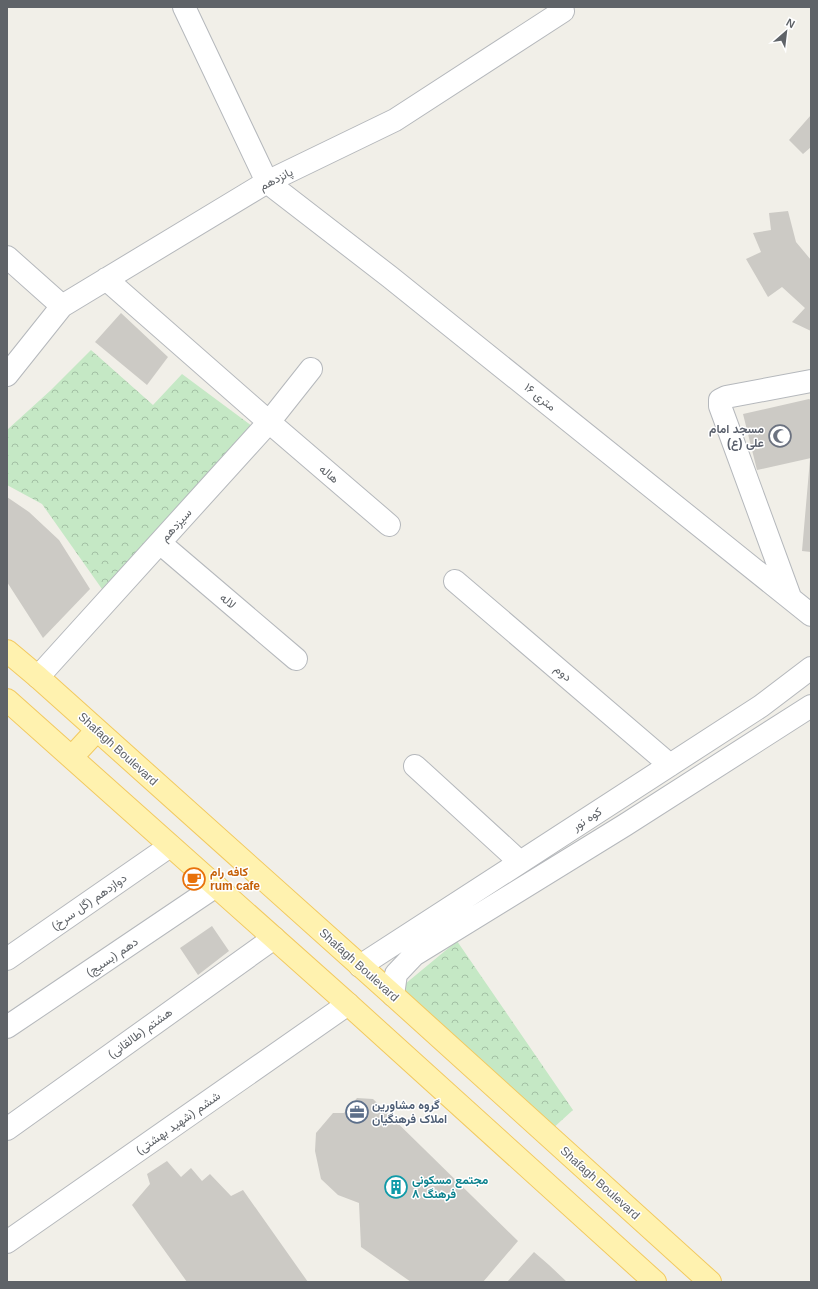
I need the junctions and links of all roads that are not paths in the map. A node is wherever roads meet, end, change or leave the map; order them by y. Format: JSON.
{"nodes":[{"id":1,"x":184,"y":7,"type":"edge"},
{"id":2,"x":561,"y":7,"type":"edge"},
{"id":3,"x":267,"y":182,"type":"junction"},
{"id":4,"x":7,"y":257,"type":"edge"},
{"id":5,"x":106,"y":279,"type":"junction"},
{"id":6,"x":62,"y":306,"type":"junction"},
{"id":7,"x":311,"y":369,"type":"dead end"},
{"id":8,"x":7,"y":375,"type":"edge"},
{"id":9,"x":811,"y":381,"type":"edge"},
{"id":10,"x":268,"y":422,"type":"junction"},
{"id":11,"x":390,"y":525,"type":"dead end"},
{"id":12,"x":160,"y":543,"type":"junction"},
{"id":13,"x":455,"y":581,"type":"dead end"},
{"id":14,"x":790,"y":597,"type":"junction"},
{"id":15,"x":811,"y":615,"type":"edge"},
{"id":16,"x":7,"y":651,"type":"edge"},
{"id":17,"x":296,"y":659,"type":"dead end"},
{"id":18,"x":811,"y":668,"type":"edge"},
{"id":19,"x":38,"y":677,"type":"junction"},
{"id":20,"x":7,"y":700,"type":"edge"},
{"id":21,"x":811,"y":706,"type":"edge"},
{"id":22,"x":97,"y":730,"type":"junction"},
{"id":23,"x":72,"y":758,"type":"junction"},
{"id":24,"x":670,"y":765,"type":"junction"},
{"id":25,"x":414,"y":766,"type":"dead end"},
{"id":26,"x":170,"y":846,"type":"junction"},
{"id":27,"x":520,"y":862,"type":"junction"},
{"id":28,"x":216,"y":886,"type":"junction"},
{"id":29,"x":274,"y":938,"type":"junction"},
{"id":30,"x":382,"y":952,"type":"junction"},
{"id":31,"x":7,"y":959,"type":"edge"},
{"id":32,"x":360,"y":966,"type":"junction"},
{"id":33,"x":402,"y":968,"type":"junction"},
{"id":34,"x":393,"y":995,"type":"junction"},
{"id":35,"x":348,"y":1004,"type":"junction"},
{"id":36,"x":7,"y":1027,"type":"edge"},
{"id":37,"x":7,"y":1128,"type":"edge"},
{"id":38,"x":7,"y":1242,"type":"edge"},
{"id":39,"x":655,"y":1282,"type":"edge"},
{"id":40,"x":710,"y":1282,"type":"edge"}],
"edges":[{"from":1,"to":3,"type":"street"},
{"from":2,"to":3,"type":"street","name":"پانزدهم"},
{"from":3,"to":5,"type":"street","name":"پانزدهم"},
{"from":3,"to":14,"type":"street","name":"۱۶ متری"},
{"from":4,"to":6,"type":"street"},
{"from":5,"to":6,"type":"street","name":"پانزدهم"},
{"from":5,"to":10,"type":"street","name":"هاله"},
{"from":6,"to":8,"type":"street","name":"پانزدهم"},
{"from":7,"to":10,"type":"street","name":"سیزدهم"},
{"from":9,"to":14,"type":"street"},
{"from":10,"to":11,"type":"street","name":"هاله"},
{"from":10,"to":12,"type":"street","name":"سیزدهم"},
{"from":12,"to":17,"type":"street","name":"لاله"},
{"from":12,"to":19,"type":"street","name":"سیزدهم"},
{"from":13,"to":24,"type":"street","name":"دوم"},
{"from":14,"to":15,"type":"street","name":"۱۶ متری"},
{"from":16,"to":19,"type":"main road","name":"Shafagh Boulevard"},
{"from":18,"to":24,"type":"street","name":"کوه نور"},
{"from":19,"to":22,"type":"main road","name":"Shafagh Boulevard"},
{"from":20,"to":23,"type":"main road"},
{"from":21,"to":33,"type":"street","name":"کوه نور"},
{"from":22,"to":23,"type":"main road"},
{"from":22,"to":32,"type":"main road","name":"Shafagh Boulevard"},
{"from":23,"to":26,"type":"main road"},
{"from":24,"to":27,"type":"street","name":"کوه نور"},
{"from":25,"to":27,"type":"street"},
{"from":26,"to":28,"type":"main road"},
{"from":26,"to":31,"type":"street","name":"دوازدهم (گل سرخ)"},
{"from":27,"to":30,"type":"street","name":"کوه نور"},
{"from":28,"to":29,"type":"main road"},
{"from":28,"to":36,"type":"street","name":"دهم (بسیج)"},
{"from":29,"to":35,"type":"main road"},
{"from":29,"to":37,"type":"street","name":"هشتم (طالقانی)"},
{"from":30,"to":32,"type":"street","name":"کوه نور"},
{"from":30,"to":33,"type":"street"},
{"from":32,"to":34,"type":"main road","name":"Shafagh Boulevard"},
{"from":33,"to":34,"type":"street","name":"کوه نور"},
{"from":34,"to":40,"type":"main road","name":"Shafagh Boulevard"},
{"from":35,"to":38,"type":"street","name":"ششم (شهید بهشتی)"},
{"from":35,"to":39,"type":"main road"}]}
